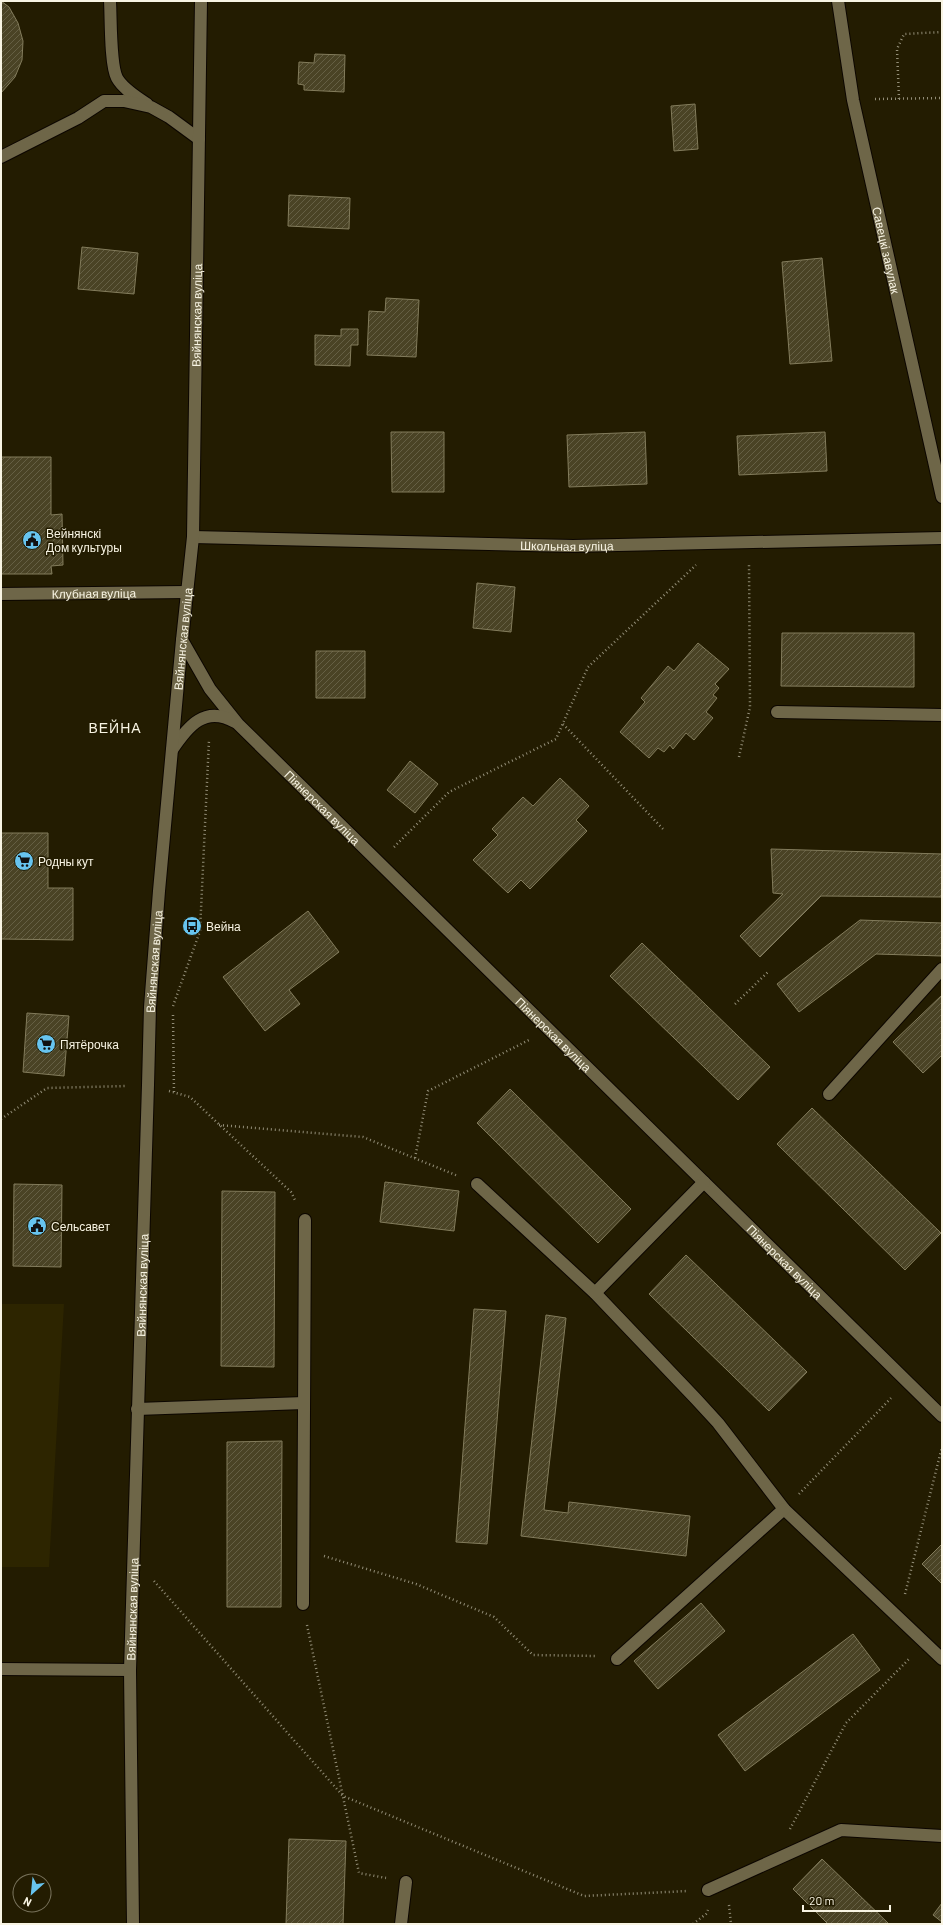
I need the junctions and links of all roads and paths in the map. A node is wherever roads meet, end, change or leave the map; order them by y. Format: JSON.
{"nodes":[{"id":1,"x":110,"y":1,"type":"edge"},
{"id":2,"x":201,"y":1,"type":"edge"},
{"id":3,"x":838,"y":1,"type":"edge"},
{"id":4,"x":942,"y":32,"type":"edge"},
{"id":5,"x":942,"y":98,"type":"edge"},
{"id":6,"x":899,"y":99,"type":"junction"},
{"id":7,"x":853,"y":100,"type":"junction"},
{"id":8,"x":151,"y":107,"type":"junction"},
{"id":9,"x":199,"y":138,"type":"junction"},
{"id":10,"x":1,"y":157,"type":"edge"},
{"id":11,"x":942,"y":497,"type":"edge"},
{"id":12,"x":193,"y":537,"type":"junction"},
{"id":13,"x":942,"y":538,"type":"edge"},
{"id":14,"x":748,"y":542,"type":"junction"},
{"id":15,"x":720,"y":543,"type":"junction"},
{"id":16,"x":187,"y":592,"type":"junction"},
{"id":17,"x":1,"y":594,"type":"edge"},
{"id":18,"x":182,"y":640,"type":"junction"},
{"id":19,"x":777,"y":712,"type":"dead end"},
{"id":20,"x":942,"y":715,"type":"edge"},
{"id":21,"x":210,"y":716,"type":"junction"},
{"id":22,"x":238,"y":724,"type":"junction"},
{"id":23,"x":563,"y":724,"type":"junction"},
{"id":24,"x":172,"y":751,"type":"junction"},
{"id":25,"x":739,"y":757,"type":"dead end"},
{"id":26,"x":664,"y":830,"type":"dead end"},
{"id":27,"x":380,"y":862,"type":"junction"},
{"id":28,"x":942,"y":969,"type":"edge"},
{"id":29,"x":769,"y":971,"type":"dead end"},
{"id":30,"x":735,"y":1004,"type":"dead end"},
{"id":31,"x":550,"y":1029,"type":"junction"},
{"id":32,"x":148,"y":1085,"type":"junction"},
{"id":33,"x":174,"y":1093,"type":"junction"},
{"id":34,"x":829,"y":1094,"type":"dead end"},
{"id":35,"x":1,"y":1119,"type":"edge"},
{"id":36,"x":219,"y":1125,"type":"junction"},
{"id":37,"x":415,"y":1158,"type":"junction"},
{"id":38,"x":704,"y":1182,"type":"junction"},
{"id":39,"x":477,"y":1184,"type":"joint"},
{"id":40,"x":305,"y":1220,"type":"joint"},
{"id":41,"x":595,"y":1293,"type":"junction"},
{"id":42,"x":907,"y":1381,"type":"junction"},
{"id":43,"x":304,"y":1403,"type":"junction"},
{"id":44,"x":137,"y":1409,"type":"junction"},
{"id":45,"x":942,"y":1416,"type":"edge"},
{"id":46,"x":942,"y":1447,"type":"edge"},
{"id":47,"x":784,"y":1509,"type":"junction"},
{"id":48,"x":304,"y":1549,"type":"junction"},
{"id":49,"x":133,"y":1556,"type":"junction"},
{"id":50,"x":303,"y":1604,"type":"joint"},
{"id":51,"x":900,"y":1618,"type":"junction"},
{"id":52,"x":925,"y":1643,"type":"junction"},
{"id":53,"x":617,"y":1659,"type":"joint"},
{"id":54,"x":942,"y":1659,"type":"edge"},
{"id":55,"x":1,"y":1669,"type":"edge"},
{"id":56,"x":130,"y":1670,"type":"junction"},
{"id":57,"x":343,"y":1796,"type":"junction"},
{"id":58,"x":942,"y":1836,"type":"edge"},
{"id":59,"x":772,"y":1861,"type":"junction"},
{"id":60,"x":406,"y":1882,"type":"joint"},
{"id":61,"x":708,"y":1890,"type":"joint"},
{"id":62,"x":132,"y":1924,"type":"edge"},
{"id":63,"x":402,"y":1924,"type":"edge"}],
"edges":[{"from":1,"to":8,"type":"street"},
{"from":2,"to":9,"type":"street","name":"Вяйнянская вуліца"},
{"from":3,"to":7,"type":"street","name":"Савецкі завулак"},
{"from":4,"to":6,"type":"path"},
{"from":5,"to":6,"type":"path"},
{"from":6,"to":7,"type":"path"},
{"from":7,"to":11,"type":"street","name":"Савецкі завулак"},
{"from":8,"to":9,"type":"street"},
{"from":8,"to":10,"type":"street"},
{"from":9,"to":12,"type":"street","name":"Вяйнянская вуліца"},
{"from":12,"to":15,"type":"street","name":"Школьная вуліца"},
{"from":12,"to":16,"type":"street","name":"Вяйнянская вуліца"},
{"from":13,"to":14,"type":"street","name":"Школьная вуліца"},
{"from":14,"to":15,"type":"street","name":"Школьная вуліца"},
{"from":14,"to":25,"type":"path"},
{"from":15,"to":23,"type":"path"},
{"from":16,"to":17,"type":"street","name":"Клубная вуліца"},
{"from":16,"to":18,"type":"street","name":"Вяйнянская вуліца"},
{"from":18,"to":22,"type":"street","name":"Піянерская вуліца"},
{"from":18,"to":24,"type":"street","name":"Вяйнянская вуліца"},
{"from":19,"to":20,"type":"street"},
{"from":21,"to":22,"type":"street"},
{"from":21,"to":24,"type":"street"},
{"from":21,"to":33,"type":"path"},
{"from":22,"to":27,"type":"street","name":"Піянерская вуліца"},
{"from":23,"to":26,"type":"path"},
{"from":23,"to":27,"type":"path"},
{"from":24,"to":32,"type":"street","name":"Вяйнянская вуліца"},
{"from":27,"to":31,"type":"street","name":"Піянерская вуліца"},
{"from":28,"to":34,"type":"street"},
{"from":29,"to":30,"type":"path"},
{"from":31,"to":37,"type":"path"},
{"from":31,"to":38,"type":"street","name":"Піянерская вуліца"},
{"from":32,"to":33,"type":"path"},
{"from":32,"to":35,"type":"path"},
{"from":32,"to":44,"type":"street","name":"Вяйнянская вуліца"},
{"from":33,"to":36,"type":"path"},
{"from":36,"to":37,"type":"path"},
{"from":36,"to":40,"type":"path"},
{"from":37,"to":39,"type":"path"},
{"from":38,"to":41,"type":"street"},
{"from":38,"to":42,"type":"street","name":"Піянерская вуліца"},
{"from":39,"to":41,"type":"street"},
{"from":40,"to":43,"type":"street"},
{"from":41,"to":47,"type":"street"},
{"from":42,"to":45,"type":"street","name":"Піянерская вуліца"},
{"from":42,"to":47,"type":"path"},
{"from":43,"to":44,"type":"street"},
{"from":43,"to":48,"type":"street"},
{"from":44,"to":49,"type":"street","name":"Вяйнянская вуліца"},
{"from":46,"to":51,"type":"path"},
{"from":47,"to":51,"type":"street"},
{"from":47,"to":53,"type":"street"},
{"from":48,"to":50,"type":"street"},
{"from":48,"to":53,"type":"path"},
{"from":49,"to":56,"type":"street","name":"Вяйнянская вуліца"},
{"from":49,"to":57,"type":"path"},
{"from":50,"to":57,"type":"path"},
{"from":51,"to":52,"type":"street"},
{"from":52,"to":54,"type":"street"},
{"from":52,"to":59,"type":"path"},
{"from":55,"to":56,"type":"street"},
{"from":56,"to":62,"type":"street","name":"Вяйнянская вуліца"},
{"from":57,"to":60,"type":"path"},
{"from":57,"to":61,"type":"path"},
{"from":58,"to":59,"type":"street"},
{"from":59,"to":61,"type":"street"},
{"from":60,"to":63,"type":"street"}]}
